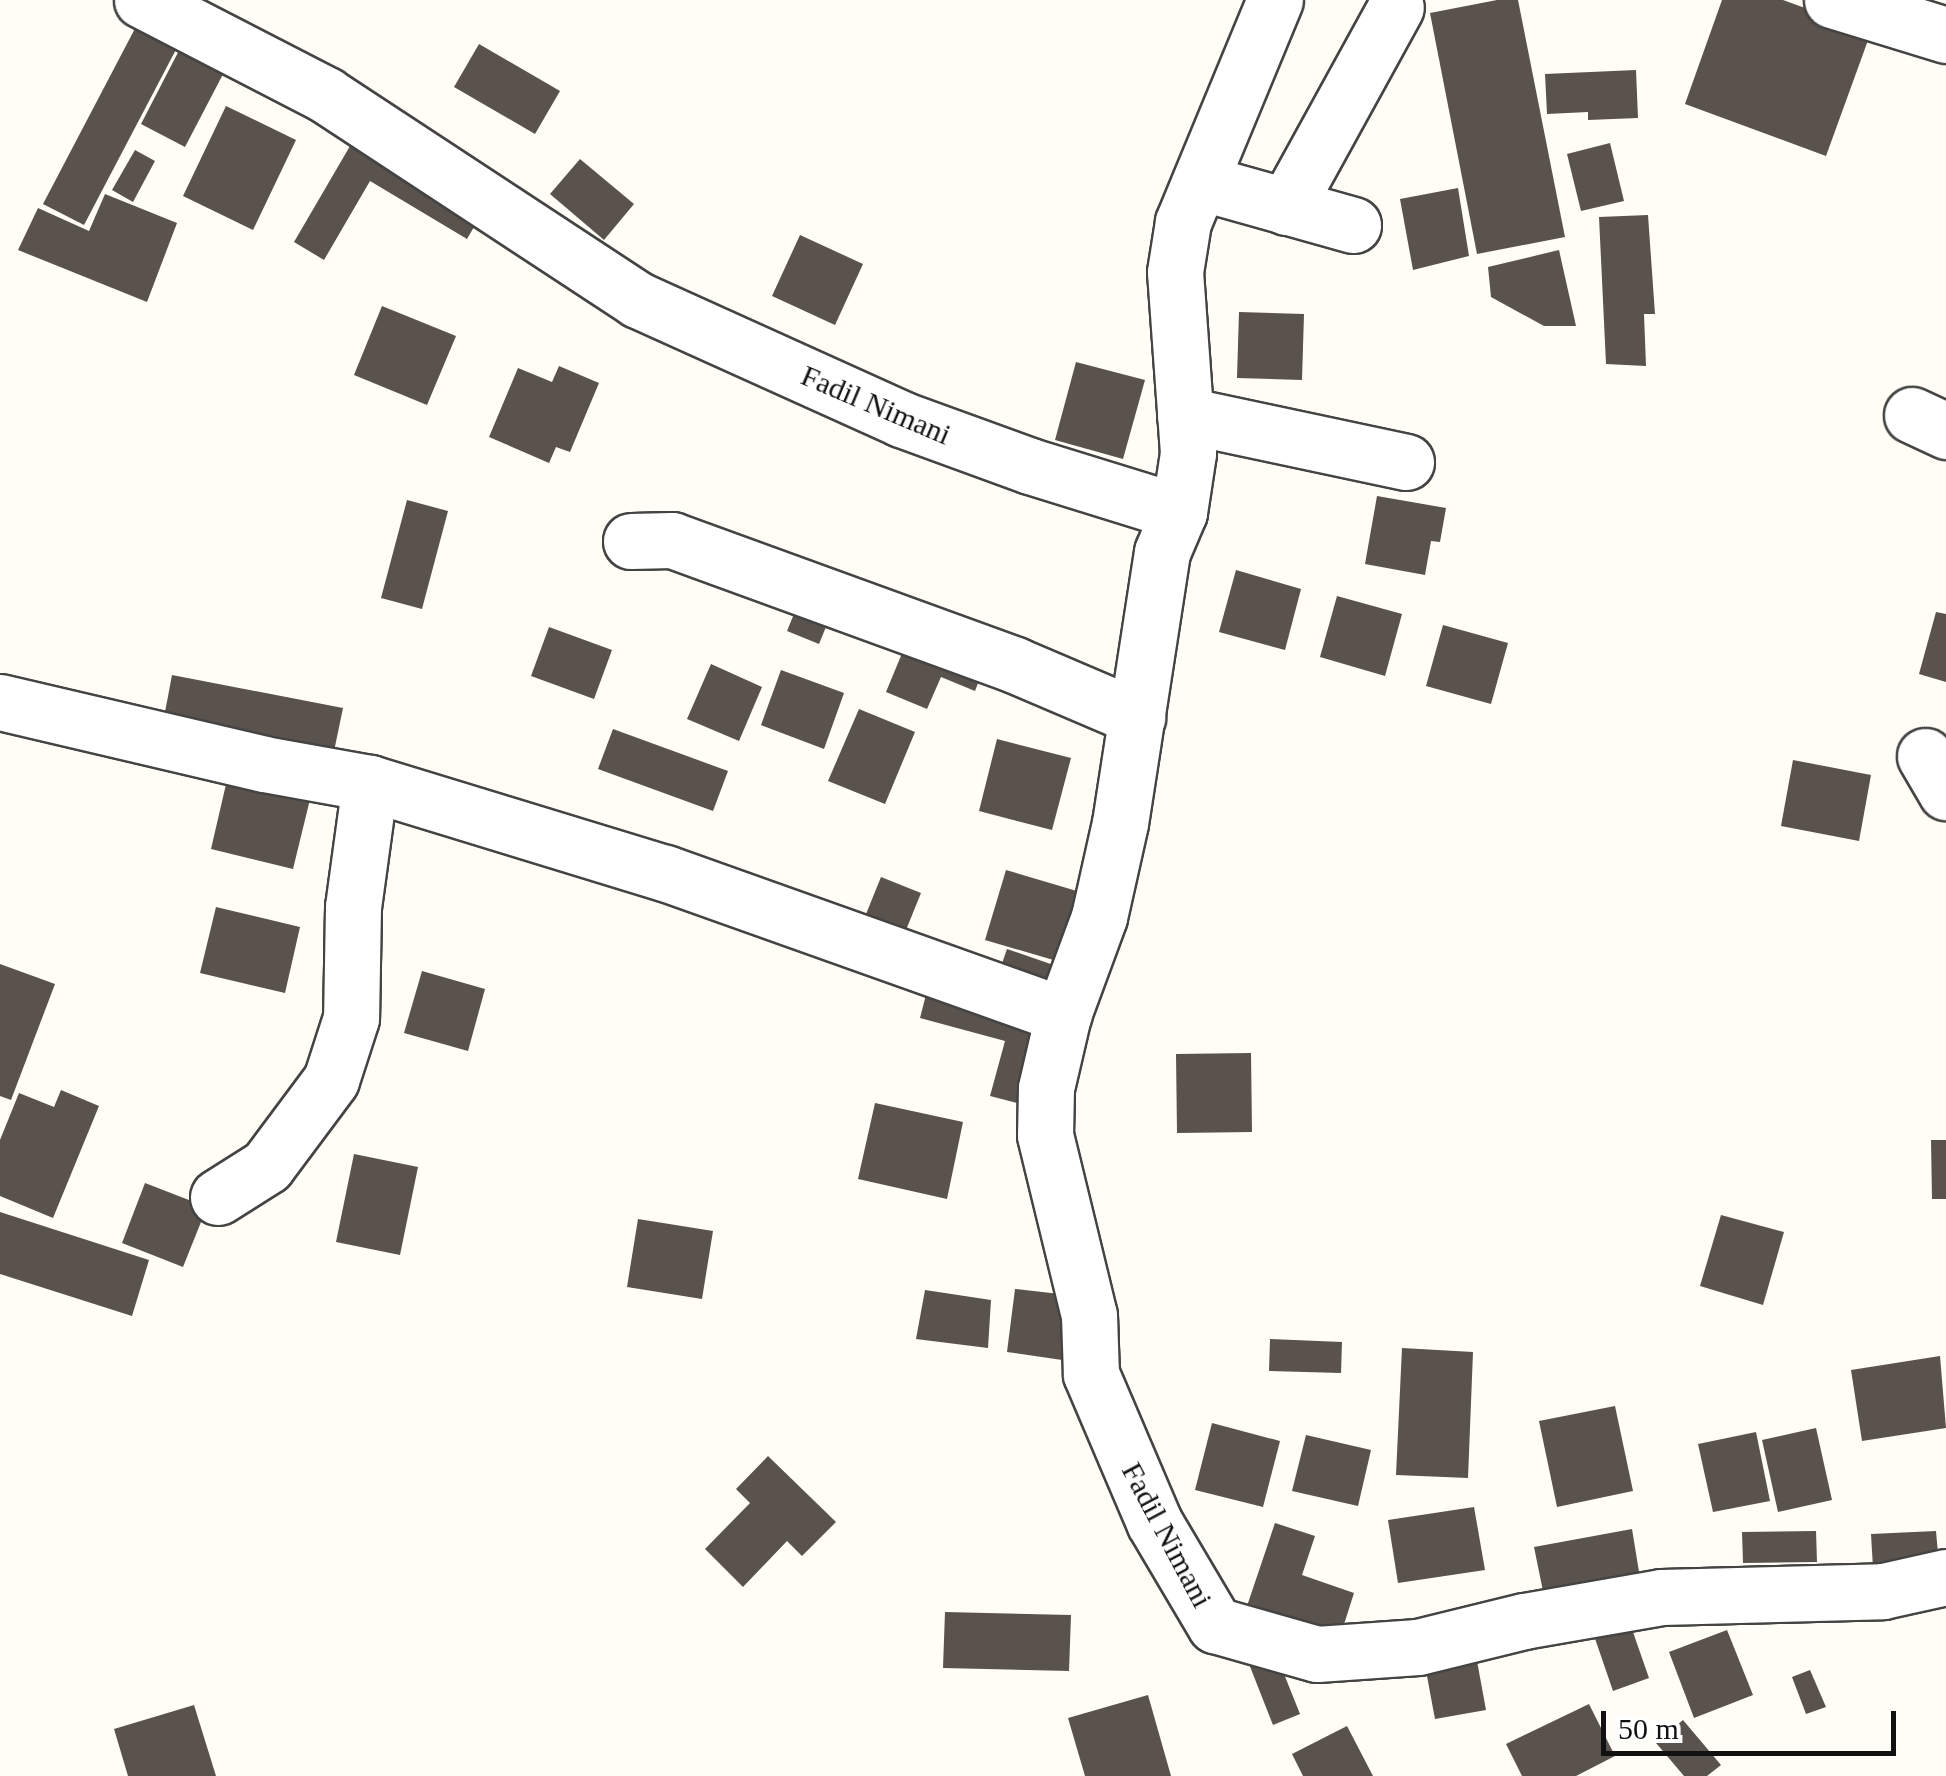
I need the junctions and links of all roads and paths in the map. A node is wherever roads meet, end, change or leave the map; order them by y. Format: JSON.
{"nodes":[{"id":1,"x":142,"y":0,"type":"edge"},
{"id":2,"x":1275,"y":0,"type":"edge"},
{"id":3,"x":1832,"y":0,"type":"edge"},
{"id":4,"x":1396,"y":7,"type":"dead end"},
{"id":5,"x":1946,"y":35,"type":"edge"},
{"id":6,"x":1200,"y":182,"type":"junction"},
{"id":7,"x":1286,"y":207,"type":"junction"},
{"id":8,"x":1353,"y":225,"type":"dead end"},
{"id":9,"x":1185,"y":416,"type":"junction"},
{"id":10,"x":1406,"y":462,"type":"dead end"},
{"id":11,"x":1179,"y":512,"type":"junction"},
{"id":12,"x":631,"y":541,"type":"dead end"},
{"id":13,"x":0,"y":702,"type":"edge"},
{"id":14,"x":1136,"y":717,"type":"junction"},
{"id":15,"x":370,"y":783,"type":"junction"},
{"id":16,"x":1063,"y":1015,"type":"junction"},
{"id":17,"x":218,"y":1197,"type":"dead end"},
{"id":18,"x":1946,"y":1577,"type":"edge"}],
"edges":[{"from":1,"to":11,"type":"street","name":"Fadil Nimani"},
{"from":2,"to":6,"type":"street"},
{"from":3,"to":5,"type":"street"},
{"from":4,"to":7,"type":"street"},
{"from":6,"to":7,"type":"street"},
{"from":6,"to":9,"type":"street"},
{"from":7,"to":8,"type":"street"},
{"from":9,"to":10,"type":"street"},
{"from":9,"to":11,"type":"street"},
{"from":11,"to":14,"type":"street","name":"Fadil Nimani"},
{"from":12,"to":14,"type":"street"},
{"from":13,"to":15,"type":"street"},
{"from":14,"to":16,"type":"street","name":"Fadil Nimani"},
{"from":15,"to":16,"type":"street"},
{"from":15,"to":17,"type":"street"},
{"from":16,"to":18,"type":"street","name":"Fadil Nimani"}]}
